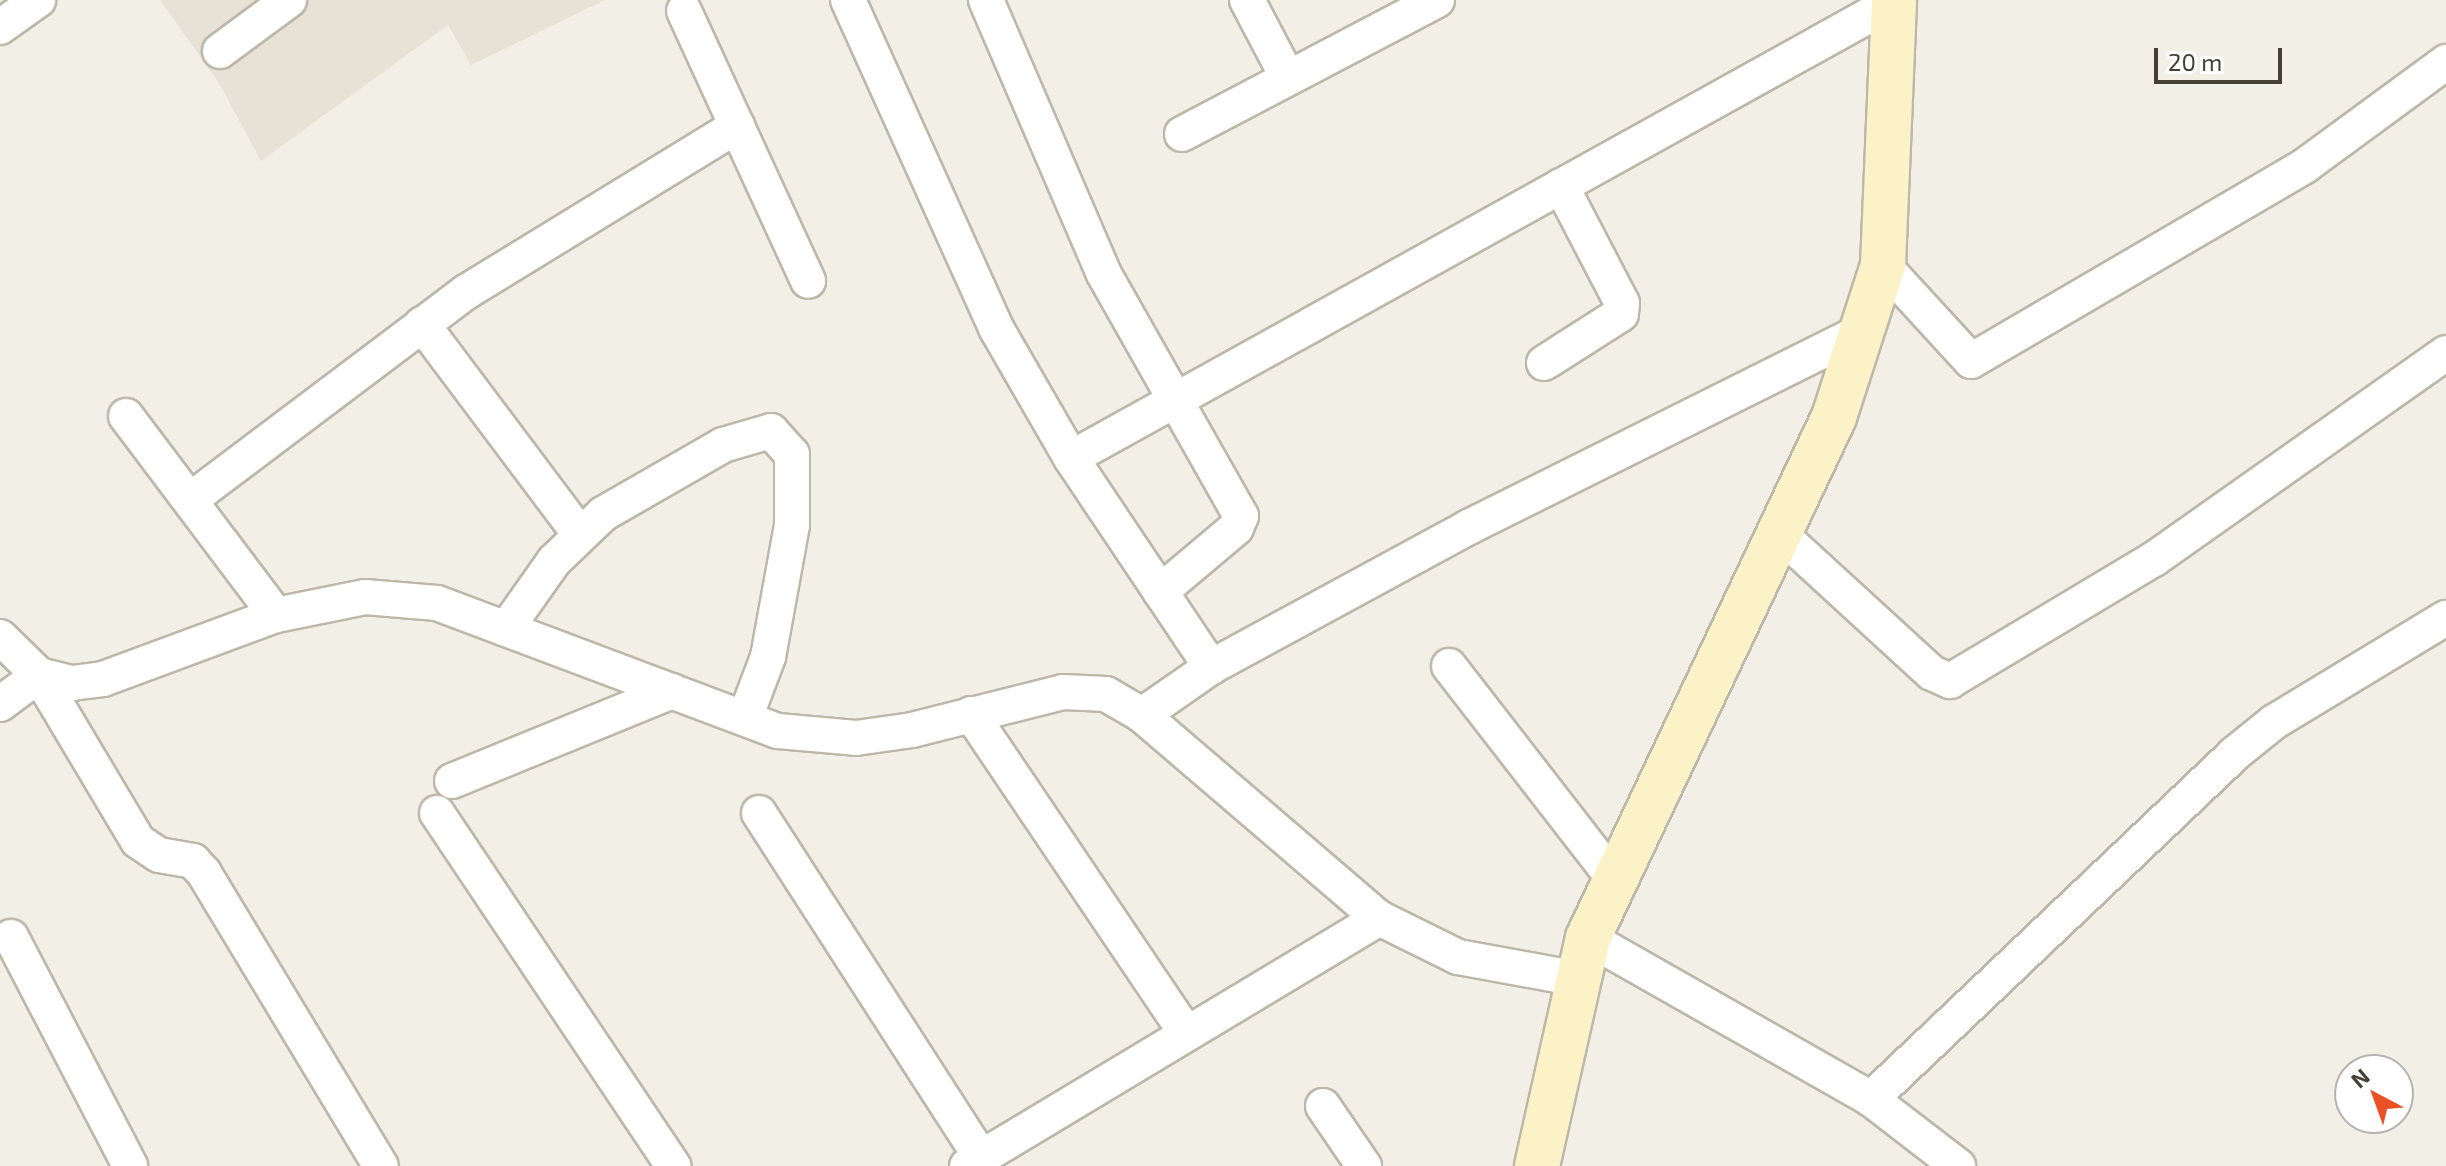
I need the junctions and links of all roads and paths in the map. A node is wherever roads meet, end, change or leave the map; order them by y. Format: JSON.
{"nodes":[{"id":1,"x":38,"y":0,"type":"edge"},
{"id":2,"x":289,"y":0,"type":"edge"},
{"id":3,"x":848,"y":0,"type":"edge"},
{"id":4,"x":986,"y":0,"type":"edge"},
{"id":5,"x":1247,"y":0,"type":"edge"},
{"id":6,"x":1437,"y":0,"type":"edge"},
{"id":7,"x":1895,"y":1,"type":"edge"},
{"id":8,"x":684,"y":11,"type":"dead end"},
{"id":9,"x":0,"y":27,"type":"edge"},
{"id":10,"x":220,"y":51,"type":"dead end"},
{"id":11,"x":2446,"y":62,"type":"edge"},
{"id":12,"x":1288,"y":78,"type":"junction"},
{"id":13,"x":737,"y":126,"type":"junction"},
{"id":14,"x":1182,"y":134,"type":"dead end"},
{"id":15,"x":1561,"y":186,"type":"junction"},
{"id":16,"x":1883,"y":265,"type":"junction"},
{"id":17,"x":808,"y":281,"type":"dead end"},
{"id":18,"x":422,"y":324,"type":"junction"},
{"id":19,"x":1862,"y":331,"type":"junction"},
{"id":20,"x":2446,"y":353,"type":"edge"},
{"id":21,"x":1544,"y":363,"type":"dead end"},
{"id":22,"x":1172,"y":400,"type":"junction"},
{"id":23,"x":126,"y":416,"type":"dead end"},
{"id":24,"x":1071,"y":458,"type":"junction"},
{"id":25,"x":190,"y":500,"type":"junction"},
{"id":26,"x":579,"y":533,"type":"junction"},
{"id":27,"x":1779,"y":533,"type":"junction"},
{"id":28,"x":1160,"y":592,"type":"junction"},
{"id":29,"x":276,"y":615,"type":"junction"},
{"id":30,"x":2446,"y":618,"type":"edge"},
{"id":31,"x":506,"y":629,"type":"junction"},
{"id":32,"x":0,"y":637,"type":"edge"},
{"id":33,"x":1449,"y":666,"type":"dead end"},
{"id":34,"x":1211,"y":667,"type":"junction"},
{"id":35,"x":39,"y":675,"type":"junction"},
{"id":36,"x":672,"y":691,"type":"junction"},
{"id":37,"x":0,"y":704,"type":"edge"},
{"id":38,"x":971,"y":714,"type":"junction"},
{"id":39,"x":1142,"y":715,"type":"junction"},
{"id":40,"x":745,"y":718,"type":"junction"},
{"id":41,"x":452,"y":781,"type":"dead end"},
{"id":42,"x":437,"y":813,"type":"dead end"},
{"id":43,"x":759,"y":813,"type":"dead end"},
{"id":44,"x":1615,"y":880,"type":"junction"},
{"id":45,"x":1379,"y":918,"type":"junction"},
{"id":46,"x":11,"y":937,"type":"dead end"},
{"id":47,"x":1583,"y":959,"type":"junction"},
{"id":48,"x":1185,"y":1031,"type":"junction"},
{"id":49,"x":1871,"y":1099,"type":"junction"},
{"id":50,"x":1323,"y":1106,"type":"dead end"},
{"id":51,"x":974,"y":1162,"type":"edge"},
{"id":52,"x":130,"y":1166,"type":"edge"},
{"id":53,"x":381,"y":1166,"type":"edge"},
{"id":54,"x":673,"y":1166,"type":"edge"},
{"id":55,"x":1364,"y":1166,"type":"edge"},
{"id":56,"x":1537,"y":1166,"type":"edge"},
{"id":57,"x":1958,"y":1166,"type":"edge"}],
"edges":[{"from":1,"to":9,"type":"street"},
{"from":2,"to":10,"type":"street"},
{"from":3,"to":24,"type":"street"},
{"from":4,"to":22,"type":"street"},
{"from":5,"to":12,"type":"street"},
{"from":6,"to":12,"type":"street"},
{"from":7,"to":15,"type":"street"},
{"from":7,"to":16,"type":"street"},
{"from":8,"to":13,"type":"street"},
{"from":11,"to":16,"type":"street"},
{"from":12,"to":14,"type":"street"},
{"from":13,"to":17,"type":"street"},
{"from":13,"to":18,"type":"street"},
{"from":15,"to":21,"type":"street"},
{"from":15,"to":22,"type":"street"},
{"from":16,"to":19,"type":"street"},
{"from":18,"to":25,"type":"street"},
{"from":18,"to":26,"type":"street"},
{"from":19,"to":27,"type":"street"},
{"from":19,"to":34,"type":"street"},
{"from":20,"to":27,"type":"street"},
{"from":22,"to":24,"type":"street"},
{"from":22,"to":28,"type":"street"},
{"from":23,"to":25,"type":"street"},
{"from":24,"to":28,"type":"street"},
{"from":25,"to":29,"type":"street"},
{"from":26,"to":31,"type":"street"},
{"from":26,"to":40,"type":"street"},
{"from":27,"to":44,"type":"street"},
{"from":28,"to":34,"type":"street"},
{"from":29,"to":31,"type":"street"},
{"from":29,"to":35,"type":"street"},
{"from":30,"to":49,"type":"street"},
{"from":31,"to":36,"type":"street"},
{"from":32,"to":35,"type":"street"},
{"from":33,"to":44,"type":"street"},
{"from":34,"to":39,"type":"street"},
{"from":35,"to":37,"type":"street"},
{"from":35,"to":53,"type":"street"},
{"from":36,"to":40,"type":"street"},
{"from":36,"to":41,"type":"street"},
{"from":38,"to":39,"type":"street"},
{"from":38,"to":40,"type":"street"},
{"from":38,"to":48,"type":"street"},
{"from":39,"to":45,"type":"street"},
{"from":42,"to":54,"type":"street"},
{"from":43,"to":51,"type":"street"},
{"from":44,"to":47,"type":"street"},
{"from":45,"to":47,"type":"street"},
{"from":45,"to":48,"type":"street"},
{"from":46,"to":52,"type":"street"},
{"from":47,"to":49,"type":"street"},
{"from":47,"to":56,"type":"street"},
{"from":48,"to":51,"type":"street"},
{"from":49,"to":57,"type":"street"},
{"from":50,"to":55,"type":"street"}]}
